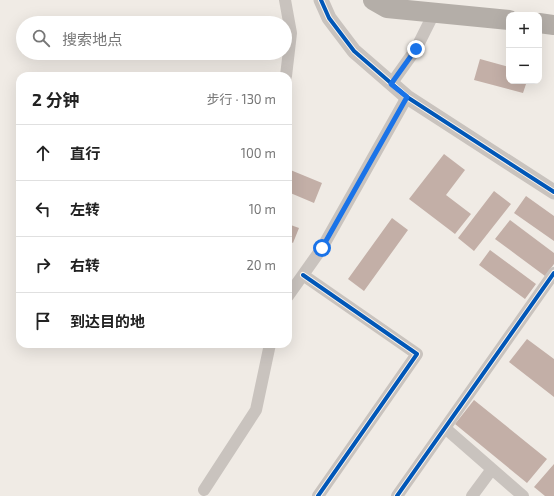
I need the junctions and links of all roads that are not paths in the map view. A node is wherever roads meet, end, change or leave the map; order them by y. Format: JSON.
{"nodes":[{"id":1,"x":285,"y":0,"type":"edge"},
{"id":2,"x":321,"y":0,"type":"edge"},
{"id":3,"x":373,"y":0,"type":"edge"},
{"id":4,"x":434,"y":13,"type":"junction"},
{"id":5,"x":288,"y":16,"type":"edge"},
{"id":6,"x":506,"y":20,"type":"edge"},
{"id":7,"x":542,"y":23,"type":"edge"},
{"id":8,"x":554,"y":25,"type":"edge"},
{"id":9,"x":288,"y":60,"type":"edge"},
{"id":10,"x":286,"y":72,"type":"edge"},
{"id":11,"x":391,"y":84,"type":"junction"},
{"id":12,"x":407,"y":97,"type":"junction"},
{"id":13,"x":554,"y":192,"type":"edge"},
{"id":14,"x":554,"y":273,"type":"edge"},
{"id":15,"x":303,"y":275,"type":"junction"},
{"id":16,"x":292,"y":290,"type":"edge"},
{"id":17,"x":269,"y":348,"type":"edge"},
{"id":18,"x":445,"y":428,"type":"junction"},
{"id":19,"x":492,"y":469,"type":"junction"},
{"id":20,"x":204,"y":490,"type":"dead end"},
{"id":21,"x":318,"y":496,"type":"edge"},
{"id":22,"x":397,"y":496,"type":"edge"},
{"id":23,"x":472,"y":496,"type":"edge"},
{"id":24,"x":524,"y":496,"type":"edge"}],
"edges":[{"from":1,"to":5,"type":"street"},
{"from":2,"to":11,"type":"street"},
{"from":3,"to":4,"type":"highway"},
{"from":4,"to":6,"type":"highway"},
{"from":4,"to":11,"type":"street"},
{"from":7,"to":8,"type":"highway"},
{"from":9,"to":10,"type":"street"},
{"from":11,"to":12,"type":"street"},
{"from":12,"to":13,"type":"street"},
{"from":12,"to":15,"type":"street"},
{"from":14,"to":18,"type":"street"},
{"from":15,"to":16,"type":"street"},
{"from":15,"to":21,"type":"street"},
{"from":17,"to":20,"type":"street"},
{"from":18,"to":19,"type":"street"},
{"from":18,"to":22,"type":"street"},
{"from":19,"to":23,"type":"street"},
{"from":19,"to":24,"type":"street"}]}
